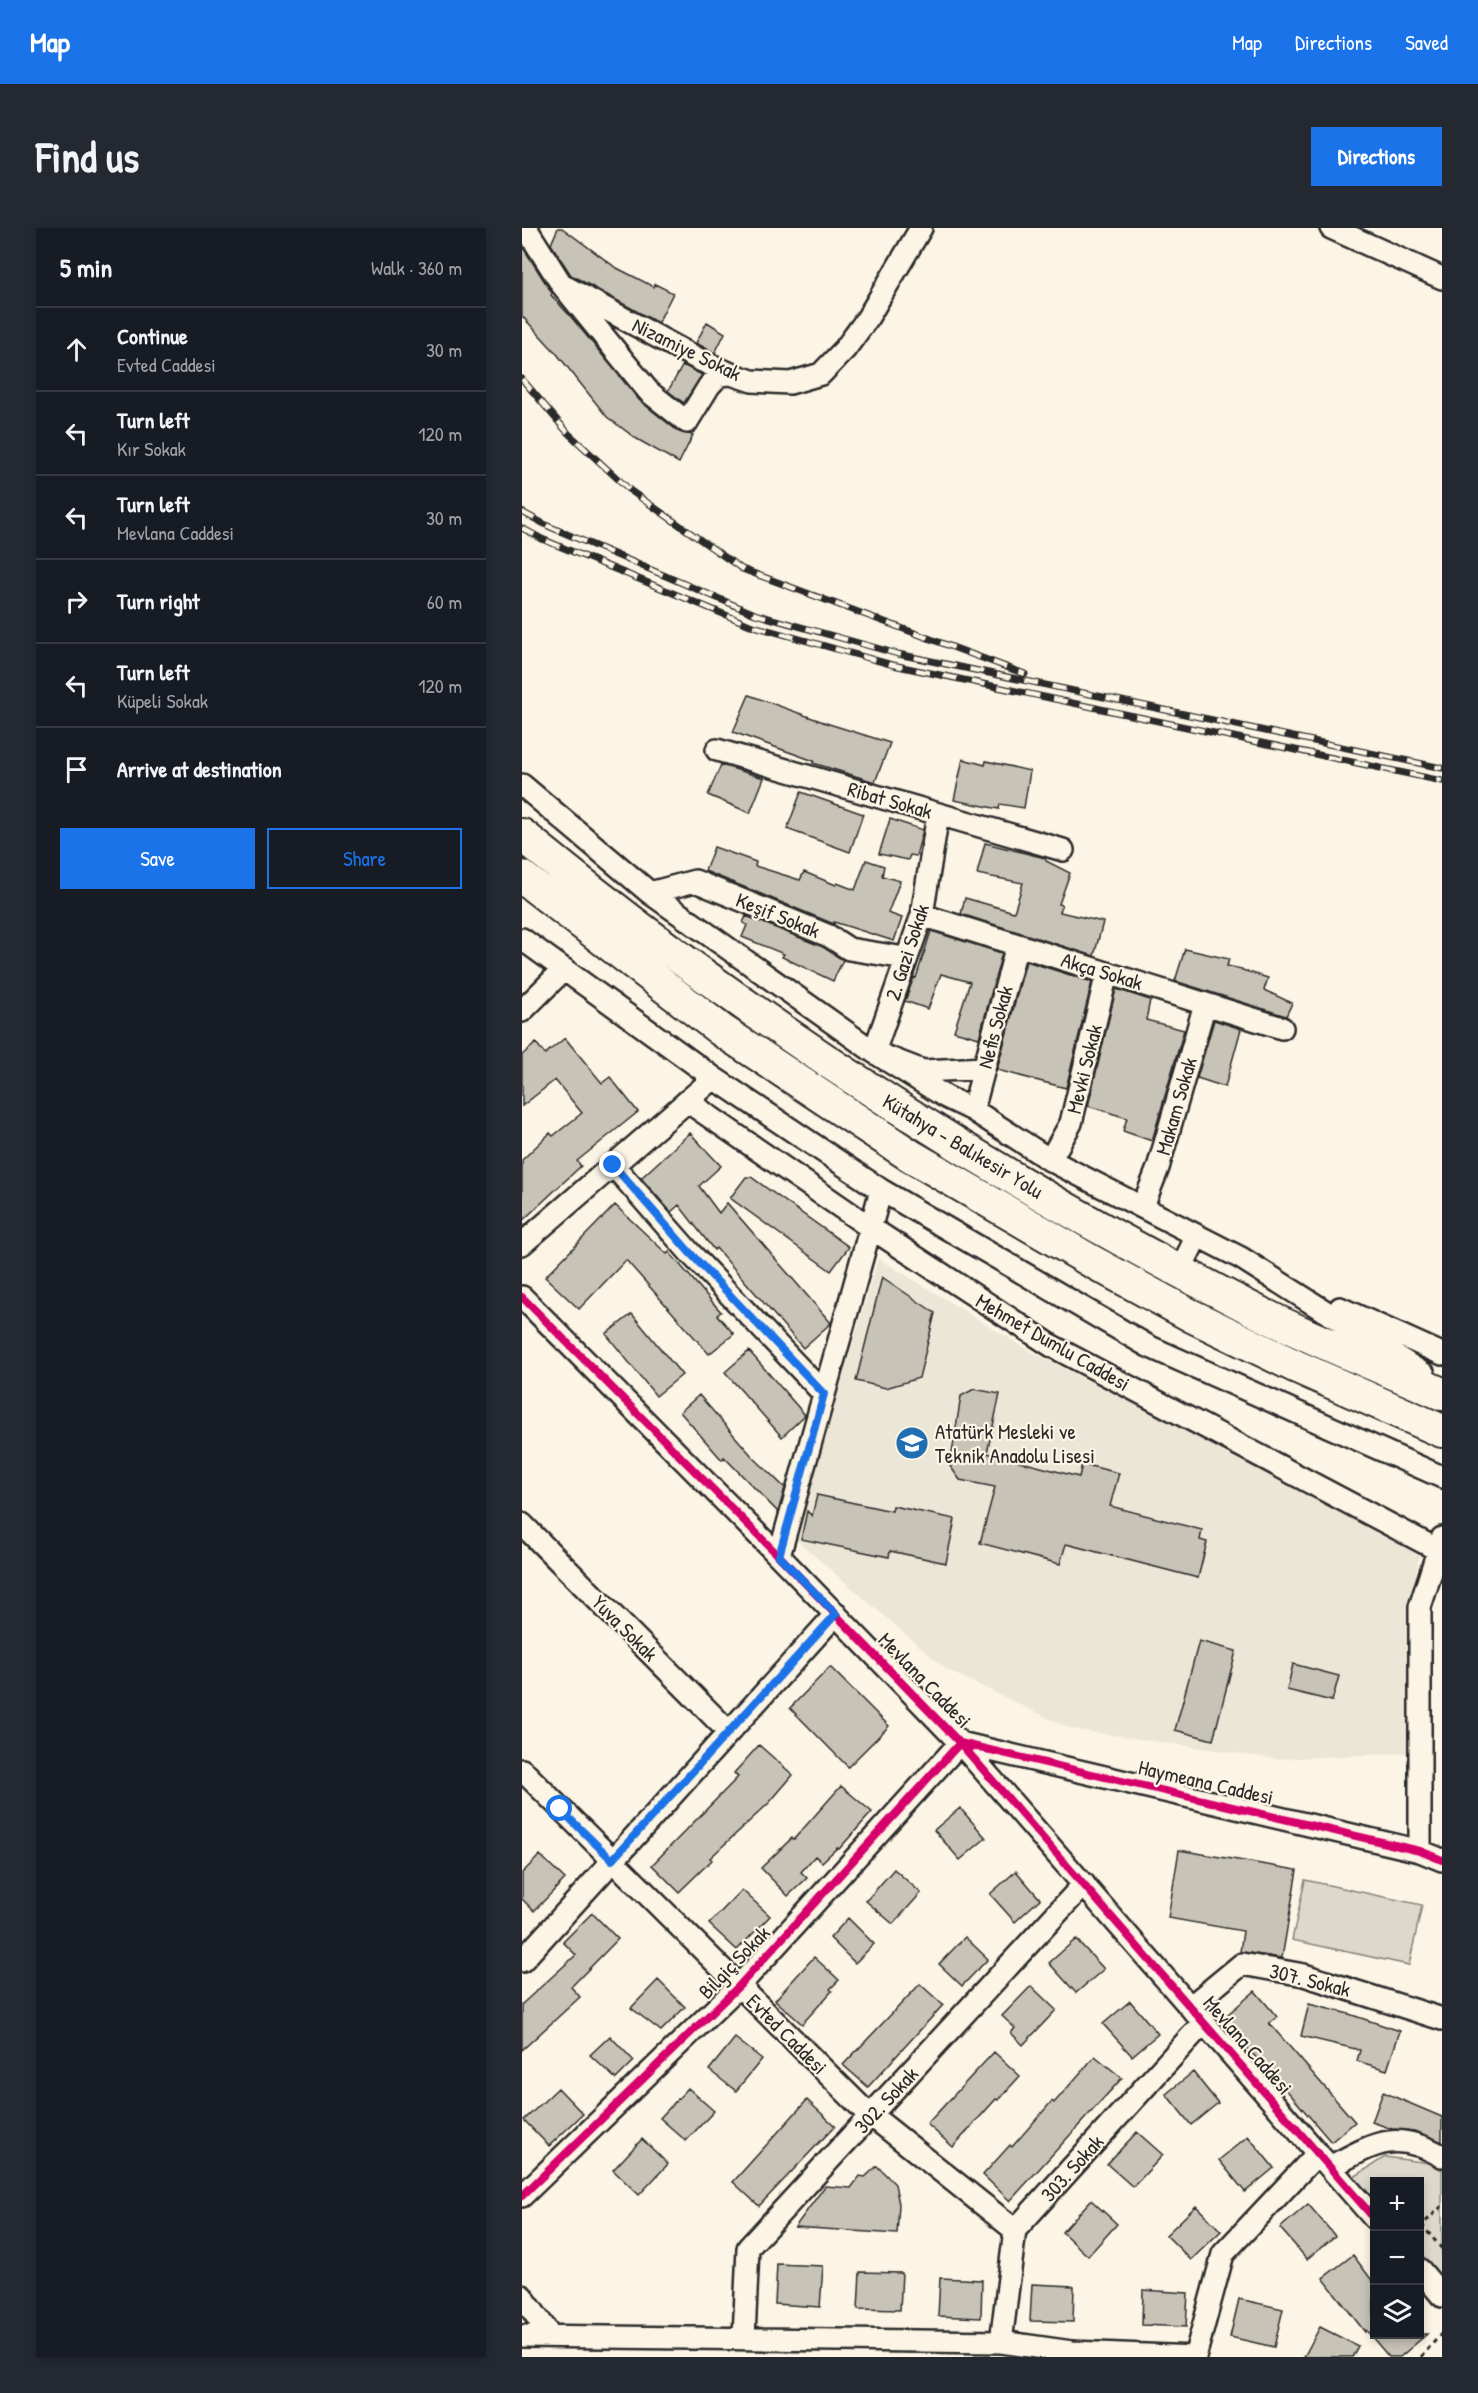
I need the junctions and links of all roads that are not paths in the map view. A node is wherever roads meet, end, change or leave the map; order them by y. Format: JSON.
{"nodes":[{"id":1,"x":526,"y":228,"type":"edge"},
{"id":2,"x":921,"y":228,"type":"edge"},
{"id":3,"x":1331,"y":228,"type":"edge"},
{"id":4,"x":1442,"y":278,"type":"edge"},
{"id":5,"x":562,"y":285,"type":"junction"},
{"id":6,"x":732,"y":374,"type":"junction"},
{"id":7,"x":717,"y":750,"type":"dead end"},
{"id":8,"x":522,"y":785,"type":"edge"},
{"id":9,"x":938,"y":814,"type":"junction"},
{"id":10,"x":522,"y":835,"type":"edge"},
{"id":11,"x":1062,"y":850,"type":"dead end"},
{"id":12,"x":522,"y":877,"type":"edge"},
{"id":13,"x":650,"y":893,"type":"junction"},
{"id":14,"x":922,"y":915,"type":"junction"},
{"id":15,"x":522,"y":939,"type":"edge"},
{"id":16,"x":1017,"y":945,"type":"junction"},
{"id":17,"x":905,"y":958,"type":"junction"},
{"id":18,"x":564,"y":969,"type":"junction"},
{"id":19,"x":1107,"y":973,"type":"junction"},
{"id":20,"x":1205,"y":1004,"type":"junction"},
{"id":21,"x":522,"y":1011,"type":"edge"},
{"id":22,"x":1282,"y":1028,"type":"dead end"},
{"id":23,"x":874,"y":1052,"type":"junction"},
{"id":24,"x":984,"y":1068,"type":"junction"},
{"id":25,"x":714,"y":1078,"type":"junction"},
{"id":26,"x":687,"y":1101,"type":"junction"},
{"id":27,"x":973,"y":1110,"type":"junction"},
{"id":28,"x":1050,"y":1160,"type":"junction"},
{"id":29,"x":613,"y":1165,"type":"junction"},
{"id":30,"x":881,"y":1190,"type":"junction"},
{"id":31,"x":1143,"y":1206,"type":"junction"},
{"id":32,"x":871,"y":1228,"type":"junction"},
{"id":33,"x":1197,"y":1236,"type":"junction"},
{"id":34,"x":522,"y":1244,"type":"edge"},
{"id":35,"x":1180,"y":1270,"type":"junction"},
{"id":36,"x":1284,"y":1284,"type":"junction"},
{"id":37,"x":522,"y":1297,"type":"edge"},
{"id":38,"x":1442,"y":1354,"type":"edge"},
{"id":39,"x":1442,"y":1386,"type":"edge"},
{"id":40,"x":824,"y":1394,"type":"junction"},
{"id":41,"x":1442,"y":1394,"type":"edge"},
{"id":42,"x":1442,"y":1431,"type":"edge"},
{"id":43,"x":1442,"y":1477,"type":"edge"},
{"id":44,"x":522,"y":1524,"type":"edge"},
{"id":45,"x":1440,"y":1543,"type":"edge"},
{"id":46,"x":779,"y":1556,"type":"junction"},
{"id":47,"x":836,"y":1614,"type":"junction"},
{"id":48,"x":729,"y":1732,"type":"junction"},
{"id":49,"x":960,"y":1743,"type":"junction"},
{"id":50,"x":522,"y":1770,"type":"edge"},
{"id":51,"x":1420,"y":1851,"type":"junction"},
{"id":52,"x":612,"y":1860,"type":"junction"},
{"id":53,"x":1442,"y":1860,"type":"edge"},
{"id":54,"x":1084,"y":1884,"type":"junction"},
{"id":55,"x":522,"y":1961,"type":"edge"},
{"id":56,"x":739,"y":1986,"type":"junction"},
{"id":57,"x":1197,"y":2014,"type":"junction"},
{"id":58,"x":1442,"y":2019,"type":"edge"},
{"id":59,"x":872,"y":2116,"type":"junction"},
{"id":60,"x":1442,"y":2156,"type":"edge"},
{"id":61,"x":1324,"y":2160,"type":"junction"},
{"id":62,"x":522,"y":2196,"type":"edge"},
{"id":63,"x":1370,"y":2213,"type":"edge"},
{"id":64,"x":1015,"y":2230,"type":"junction"},
{"id":65,"x":1424,"y":2276,"type":"edge"},
{"id":66,"x":522,"y":2296,"type":"edge"},
{"id":67,"x":1442,"y":2296,"type":"edge"},
{"id":68,"x":550,"y":2335,"type":"junction"},
{"id":69,"x":522,"y":2336,"type":"edge"},
{"id":70,"x":744,"y":2337,"type":"junction"},
{"id":71,"x":1000,"y":2342,"type":"junction"},
{"id":72,"x":927,"y":2349,"type":"edge"},
{"id":73,"x":1195,"y":2357,"type":"edge"}],
"edges":[{"from":1,"to":5,"type":"street"},
{"from":2,"to":6,"type":"street","name":"Nizamiye Sokak"},
{"from":3,"to":4,"type":"street"},
{"from":5,"to":6,"type":"street","name":"Nizamiye Sokak"},
{"from":5,"to":6,"type":"street"},
{"from":7,"to":9,"type":"street","name":"Ribat Sokak"},
{"from":8,"to":13,"type":"street"},
{"from":9,"to":11,"type":"street","name":"Ribat Sokak"},
{"from":9,"to":14,"type":"street","name":"2. Gazi Sokak"},
{"from":10,"to":35,"type":"highway","name":"Kütahya - Balıkesir Yolu"},
{"from":12,"to":42,"type":"highway","name":"Kütahya - Balıkesir Yolu"},
{"from":13,"to":17,"type":"street","name":"Keşif Sokak"},
{"from":13,"to":23,"type":"street"},
{"from":14,"to":16,"type":"street","name":"Akça Sokak"},
{"from":14,"to":17,"type":"street","name":"2. Gazi Sokak"},
{"from":15,"to":18,"type":"street"},
{"from":16,"to":19,"type":"street","name":"Akça Sokak"},
{"from":16,"to":24,"type":"street","name":"Nefis Sokak"},
{"from":17,"to":23,"type":"street","name":"2. Gazi Sokak"},
{"from":18,"to":21,"type":"street"},
{"from":18,"to":25,"type":"street"},
{"from":19,"to":20,"type":"street","name":"Akça Sokak"},
{"from":19,"to":28,"type":"street","name":"Mevki Sokak"},
{"from":20,"to":22,"type":"street","name":"Akça Sokak"},
{"from":20,"to":31,"type":"street","name":"Makam Sokak"},
{"from":23,"to":24,"type":"street"},
{"from":23,"to":27,"type":"street"},
{"from":24,"to":27,"type":"street","name":"Nefis Sokak"},
{"from":25,"to":26,"type":"street"},
{"from":25,"to":30,"type":"street"},
{"from":26,"to":29,"type":"street"},
{"from":26,"to":32,"type":"street","name":"Mehmet Dumlu Caddesi"},
{"from":27,"to":28,"type":"street"},
{"from":28,"to":31,"type":"street"},
{"from":29,"to":34,"type":"street"},
{"from":29,"to":40,"type":"street"},
{"from":30,"to":32,"type":"street"},
{"from":30,"to":43,"type":"street"},
{"from":31,"to":33,"type":"street"},
{"from":32,"to":40,"type":"street"},
{"from":32,"to":45,"type":"street","name":"Mehmet Dumlu Caddesi"},
{"from":33,"to":35,"type":"street"},
{"from":33,"to":36,"type":"street"},
{"from":35,"to":41,"type":"highway","name":"Kütahya - Balıkesir Yolu"},
{"from":36,"to":38,"type":"street"},
{"from":36,"to":39,"type":"street"},
{"from":37,"to":46,"type":"street","name":"Mevlana Caddesi"},
{"from":40,"to":46,"type":"street"},
{"from":44,"to":48,"type":"street","name":"Yuva Sokak"},
{"from":45,"to":51,"type":"street"},
{"from":46,"to":47,"type":"street","name":"Mevlana Caddesi"},
{"from":47,"to":48,"type":"street"},
{"from":47,"to":49,"type":"street","name":"Mevlana Caddesi"},
{"from":48,"to":52,"type":"street"},
{"from":49,"to":51,"type":"street","name":"Haymeana Caddesi"},
{"from":49,"to":54,"type":"street","name":"Mevlana Caddesi"},
{"from":49,"to":56,"type":"street","name":"Bilgiç Sokak"},
{"from":50,"to":52,"type":"street","name":"Evted Caddesi"},
{"from":51,"to":53,"type":"street","name":"Haymeana Caddesi"},
{"from":52,"to":55,"type":"street"},
{"from":52,"to":56,"type":"street","name":"Evted Caddesi"},
{"from":54,"to":57,"type":"street","name":"Mevlana Caddesi"},
{"from":54,"to":59,"type":"street","name":"302. Sokak"},
{"from":56,"to":59,"type":"street","name":"Evted Caddesi"},
{"from":56,"to":62,"type":"street","name":"Bilgiç Sokak"},
{"from":57,"to":58,"type":"street","name":"307. Sokak"},
{"from":57,"to":61,"type":"street","name":"Mevlana Caddesi"},
{"from":57,"to":64,"type":"street","name":"303. Sokak"},
{"from":59,"to":64,"type":"street","name":"Evted Caddesi"},
{"from":59,"to":70,"type":"street","name":"302. Sokak"},
{"from":60,"to":61,"type":"street"},
{"from":61,"to":63,"type":"street","name":"Mevlana Caddesi"},
{"from":61,"to":73,"type":"street"},
{"from":64,"to":71,"type":"street"},
{"from":65,"to":67,"type":"street"},
{"from":66,"to":68,"type":"street"},
{"from":68,"to":69,"type":"street"},
{"from":68,"to":70,"type":"street"},
{"from":70,"to":72,"type":"street"},
{"from":71,"to":72,"type":"street"},
{"from":71,"to":73,"type":"street"}]}
